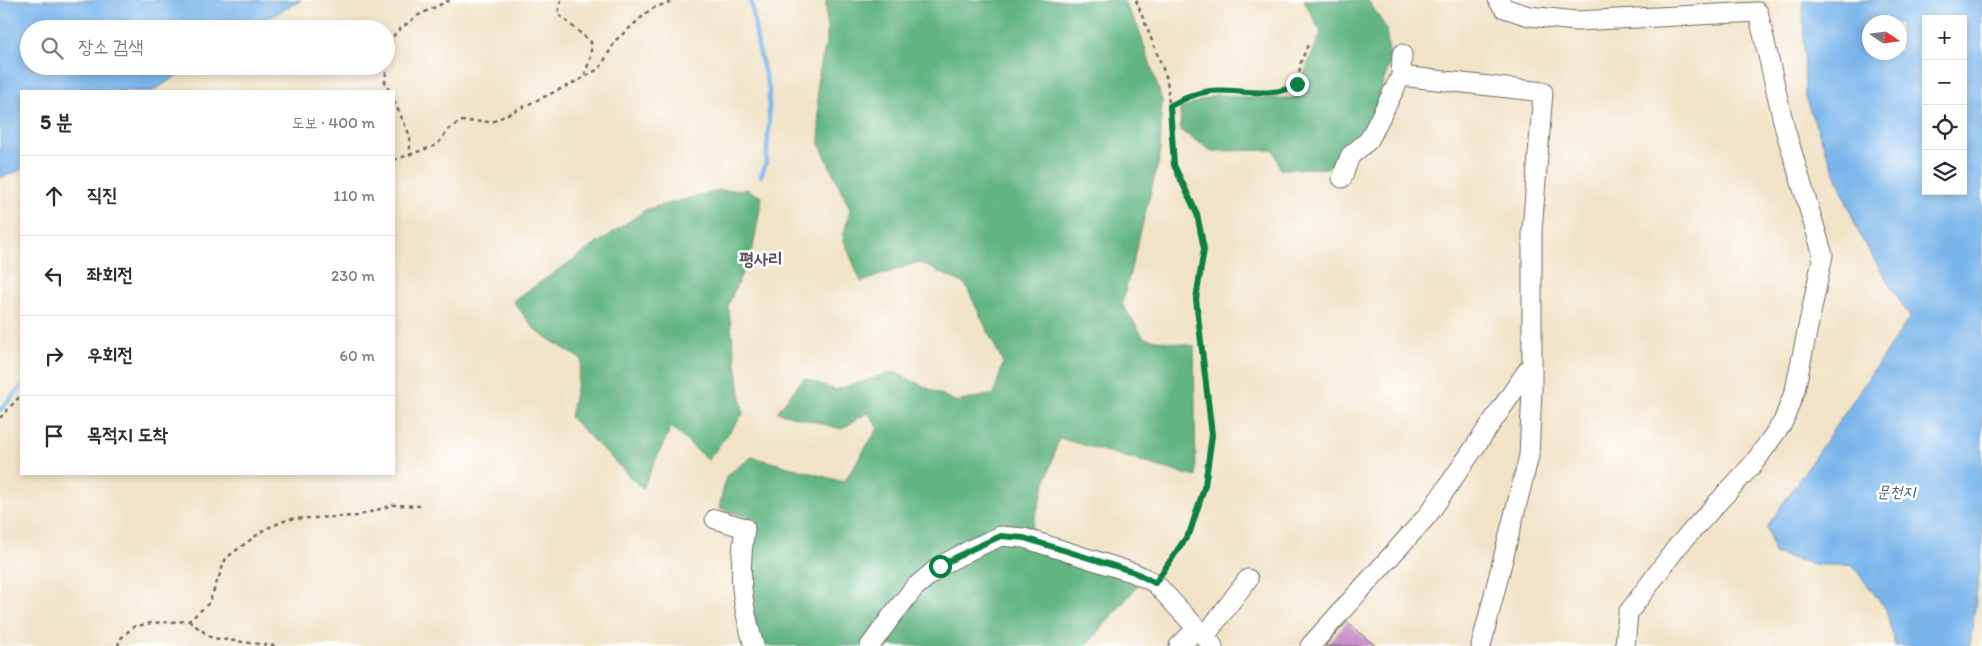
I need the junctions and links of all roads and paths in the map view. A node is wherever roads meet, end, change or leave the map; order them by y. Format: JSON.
{"nodes":[{"id":1,"x":450,"y":0,"type":"edge"},
{"id":2,"x":561,"y":0,"type":"edge"},
{"id":3,"x":675,"y":0,"type":"edge"},
{"id":4,"x":1136,"y":0,"type":"edge"},
{"id":5,"x":1498,"y":0,"type":"edge"},
{"id":6,"x":395,"y":33,"type":"edge"},
{"id":7,"x":1309,"y":42,"type":"dead end"},
{"id":8,"x":1402,"y":54,"type":"dead end"},
{"id":9,"x":386,"y":75,"type":"edge"},
{"id":10,"x":1401,"y":76,"type":"junction"},
{"id":11,"x":583,"y":78,"type":"junction"},
{"id":12,"x":389,"y":90,"type":"edge"},
{"id":13,"x":395,"y":103,"type":"edge"},
{"id":14,"x":1170,"y":106,"type":"junction"},
{"id":15,"x":410,"y":155,"type":"junction"},
{"id":16,"x":395,"y":160,"type":"edge"},
{"id":17,"x":1342,"y":178,"type":"dead end"},
{"id":18,"x":1532,"y":364,"type":"junction"},
{"id":19,"x":20,"y":396,"type":"edge"},
{"id":20,"x":0,"y":418,"type":"edge"},
{"id":21,"x":424,"y":506,"type":"dead end"},
{"id":22,"x":715,"y":519,"type":"dead end"},
{"id":23,"x":1248,"y":579,"type":"dead end"},
{"id":24,"x":1155,"y":583,"type":"junction"},
{"id":25,"x":189,"y":621,"type":"junction"},
{"id":26,"x":1205,"y":637,"type":"edge"},
{"id":27,"x":118,"y":646,"type":"edge"},
{"id":28,"x":276,"y":646,"type":"edge"},
{"id":29,"x":754,"y":646,"type":"edge"},
{"id":30,"x":870,"y":646,"type":"edge"},
{"id":31,"x":1179,"y":646,"type":"edge"},
{"id":32,"x":1310,"y":646,"type":"edge"},
{"id":33,"x":1481,"y":646,"type":"edge"},
{"id":34,"x":1625,"y":646,"type":"edge"}],
"edges":[{"from":1,"to":6,"type":"path"},
{"from":2,"to":11,"type":"path"},
{"from":3,"to":11,"type":"path"},
{"from":4,"to":14,"type":"path"},
{"from":5,"to":34,"type":"street"},
{"from":7,"to":14,"type":"path"},
{"from":8,"to":10,"type":"street"},
{"from":9,"to":12,"type":"path"},
{"from":10,"to":17,"type":"street"},
{"from":10,"to":18,"type":"street"},
{"from":11,"to":15,"type":"path"},
{"from":13,"to":15,"type":"path"},
{"from":14,"to":24,"type":"path"},
{"from":15,"to":16,"type":"path"},
{"from":18,"to":32,"type":"street"},
{"from":18,"to":33,"type":"street"},
{"from":19,"to":20,"type":"path"},
{"from":21,"to":25,"type":"path"},
{"from":22,"to":29,"type":"street"},
{"from":23,"to":26,"type":"street"},
{"from":24,"to":26,"type":"street"},
{"from":24,"to":30,"type":"street"},
{"from":25,"to":27,"type":"path"},
{"from":25,"to":28,"type":"path"},
{"from":26,"to":31,"type":"street"}]}
